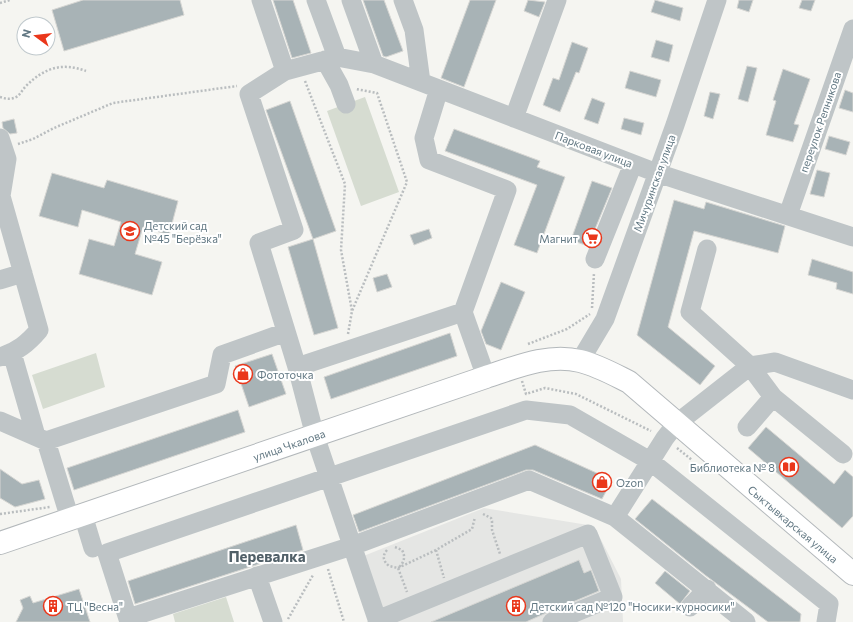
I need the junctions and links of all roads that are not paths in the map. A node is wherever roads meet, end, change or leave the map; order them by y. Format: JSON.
{"nodes":[{"id":1,"x":261,"y":0,"type":"edge"},
{"id":2,"x":316,"y":0,"type":"edge"},
{"id":3,"x":351,"y":0,"type":"edge"},
{"id":4,"x":403,"y":0,"type":"edge"},
{"id":5,"x":557,"y":0,"type":"edge"},
{"id":6,"x":717,"y":0,"type":"edge"},
{"id":7,"x":853,"y":29,"type":"edge"},
{"id":8,"x":331,"y":58,"type":"junction"},
{"id":9,"x":374,"y":64,"type":"junction"},
{"id":10,"x":292,"y":70,"type":"junction"},
{"id":11,"x":422,"y":82,"type":"junction"},
{"id":12,"x":439,"y":89,"type":"junction"},
{"id":13,"x":346,"y":104,"type":"dead end"},
{"id":14,"x":514,"y":118,"type":"junction"},
{"id":15,"x":2,"y":143,"type":"edge"},
{"id":16,"x":633,"y":164,"type":"junction"},
{"id":17,"x":658,"y":173,"type":"junction"},
{"id":18,"x":788,"y":215,"type":"junction"},
{"id":19,"x":853,"y":237,"type":"edge"},
{"id":20,"x":707,"y":249,"type":"dead end"},
{"id":21,"x":595,"y":259,"type":"road end"},
{"id":22,"x":23,"y":273,"type":"junction"},
{"id":23,"x":0,"y":280,"type":"edge"},
{"id":24,"x":463,"y":312,"type":"junction"},
{"id":25,"x":286,"y":332,"type":"junction"},
{"id":26,"x":6,"y":355,"type":"edge"},
{"id":27,"x":580,"y":361,"type":"junction"},
{"id":28,"x":750,"y":366,"type":"junction"},
{"id":29,"x":298,"y":367,"type":"junction"},
{"id":30,"x":486,"y":377,"type":"junction"},
{"id":31,"x":853,"y":390,"type":"edge"},
{"id":32,"x":773,"y":397,"type":"junction"},
{"id":33,"x":0,"y":421,"type":"edge"},
{"id":34,"x":676,"y":424,"type":"junction"},
{"id":35,"x":747,"y":427,"type":"dead end"},
{"id":36,"x":315,"y":436,"type":"junction"},
{"id":37,"x":41,"y":438,"type":"junction"},
{"id":38,"x":843,"y":454,"type":"dead end"},
{"id":39,"x":650,"y":461,"type":"junction"},
{"id":40,"x":330,"y":478,"type":"junction"},
{"id":41,"x":76,"y":517,"type":"junction"},
{"id":42,"x":615,"y":517,"type":"junction"},
{"id":43,"x":1,"y":541,"type":"edge"},
{"id":44,"x":352,"y":546,"type":"junction"},
{"id":45,"x":93,"y":548,"type":"dead end"},
{"id":46,"x":853,"y":574,"type":"edge"},
{"id":47,"x":257,"y":576,"type":"junction"},
{"id":48,"x":707,"y":589,"type":"junction"},
{"id":49,"x":690,"y":607,"type":"dead end"},
{"id":50,"x":403,"y":610,"type":"edge"},
{"id":51,"x":128,"y":620,"type":"edge"},
{"id":52,"x":378,"y":621,"type":"edge"},
{"id":53,"x":273,"y":622,"type":"edge"},
{"id":54,"x":552,"y":622,"type":"edge"},
{"id":55,"x":746,"y":622,"type":"edge"},
{"id":56,"x":826,"y":622,"type":"edge"}],
"edges":[{"from":1,"to":10,"type":"street"},
{"from":2,"to":8,"type":"street"},
{"from":3,"to":9,"type":"street"},
{"from":4,"to":11,"type":"street"},
{"from":5,"to":14,"type":"street"},
{"from":6,"to":17,"type":"street","name":"Мичуринская улица"},
{"from":7,"to":18,"type":"street","name":"переулок Репникова"},
{"from":8,"to":9,"type":"street","name":"Парковая улица"},
{"from":8,"to":10,"type":"street"},
{"from":8,"to":13,"type":"street"},
{"from":9,"to":11,"type":"street","name":"Парковая улица"},
{"from":10,"to":25,"type":"street"},
{"from":11,"to":12,"type":"street","name":"Парковая улица"},
{"from":12,"to":14,"type":"street","name":"Парковая улица"},
{"from":12,"to":24,"type":"street"},
{"from":14,"to":16,"type":"street","name":"Парковая улица"},
{"from":15,"to":22,"type":"street"},
{"from":16,"to":17,"type":"street","name":"Парковая улица"},
{"from":16,"to":21,"type":"street"},
{"from":17,"to":18,"type":"street","name":"Парковая улица"},
{"from":17,"to":27,"type":"street","name":"Мичуринская улица"},
{"from":18,"to":19,"type":"street","name":"Парковая улица"},
{"from":20,"to":28,"type":"street"},
{"from":22,"to":23,"type":"street"},
{"from":22,"to":26,"type":"street"},
{"from":24,"to":29,"type":"street"},
{"from":24,"to":30,"type":"street"},
{"from":25,"to":29,"type":"street"},
{"from":25,"to":37,"type":"street"},
{"from":26,"to":37,"type":"street"},
{"from":27,"to":30,"type":"main road","name":"улица Чкалова"},
{"from":27,"to":34,"type":"main road","name":"Сыктывкарская улица"},
{"from":28,"to":31,"type":"street"},
{"from":28,"to":32,"type":"street"},
{"from":28,"to":34,"type":"street"},
{"from":29,"to":36,"type":"street"},
{"from":30,"to":36,"type":"main road","name":"улица Чкалова"},
{"from":32,"to":35,"type":"street"},
{"from":32,"to":38,"type":"street"},
{"from":33,"to":37,"type":"street"},
{"from":34,"to":39,"type":"street"},
{"from":34,"to":46,"type":"main road","name":"Сыктывкарская улица"},
{"from":36,"to":40,"type":"street"},
{"from":36,"to":41,"type":"main road","name":"улица Чкалова"},
{"from":37,"to":41,"type":"street"},
{"from":39,"to":40,"type":"street"},
{"from":39,"to":42,"type":"street"},
{"from":39,"to":56,"type":"street"},
{"from":40,"to":44,"type":"street"},
{"from":40,"to":51,"type":"street"},
{"from":41,"to":43,"type":"main road","name":"улица Чкалова"},
{"from":41,"to":45,"type":"street"},
{"from":42,"to":44,"type":"street"},
{"from":42,"to":48,"type":"street"},
{"from":44,"to":47,"type":"street"},
{"from":44,"to":52,"type":"street"},
{"from":47,"to":51,"type":"street"},
{"from":47,"to":53,"type":"street"},
{"from":48,"to":49,"type":"street"},
{"from":48,"to":55,"type":"street"},
{"from":50,"to":52,"type":"street"},
{"from":50,"to":54,"type":"street"}]}
